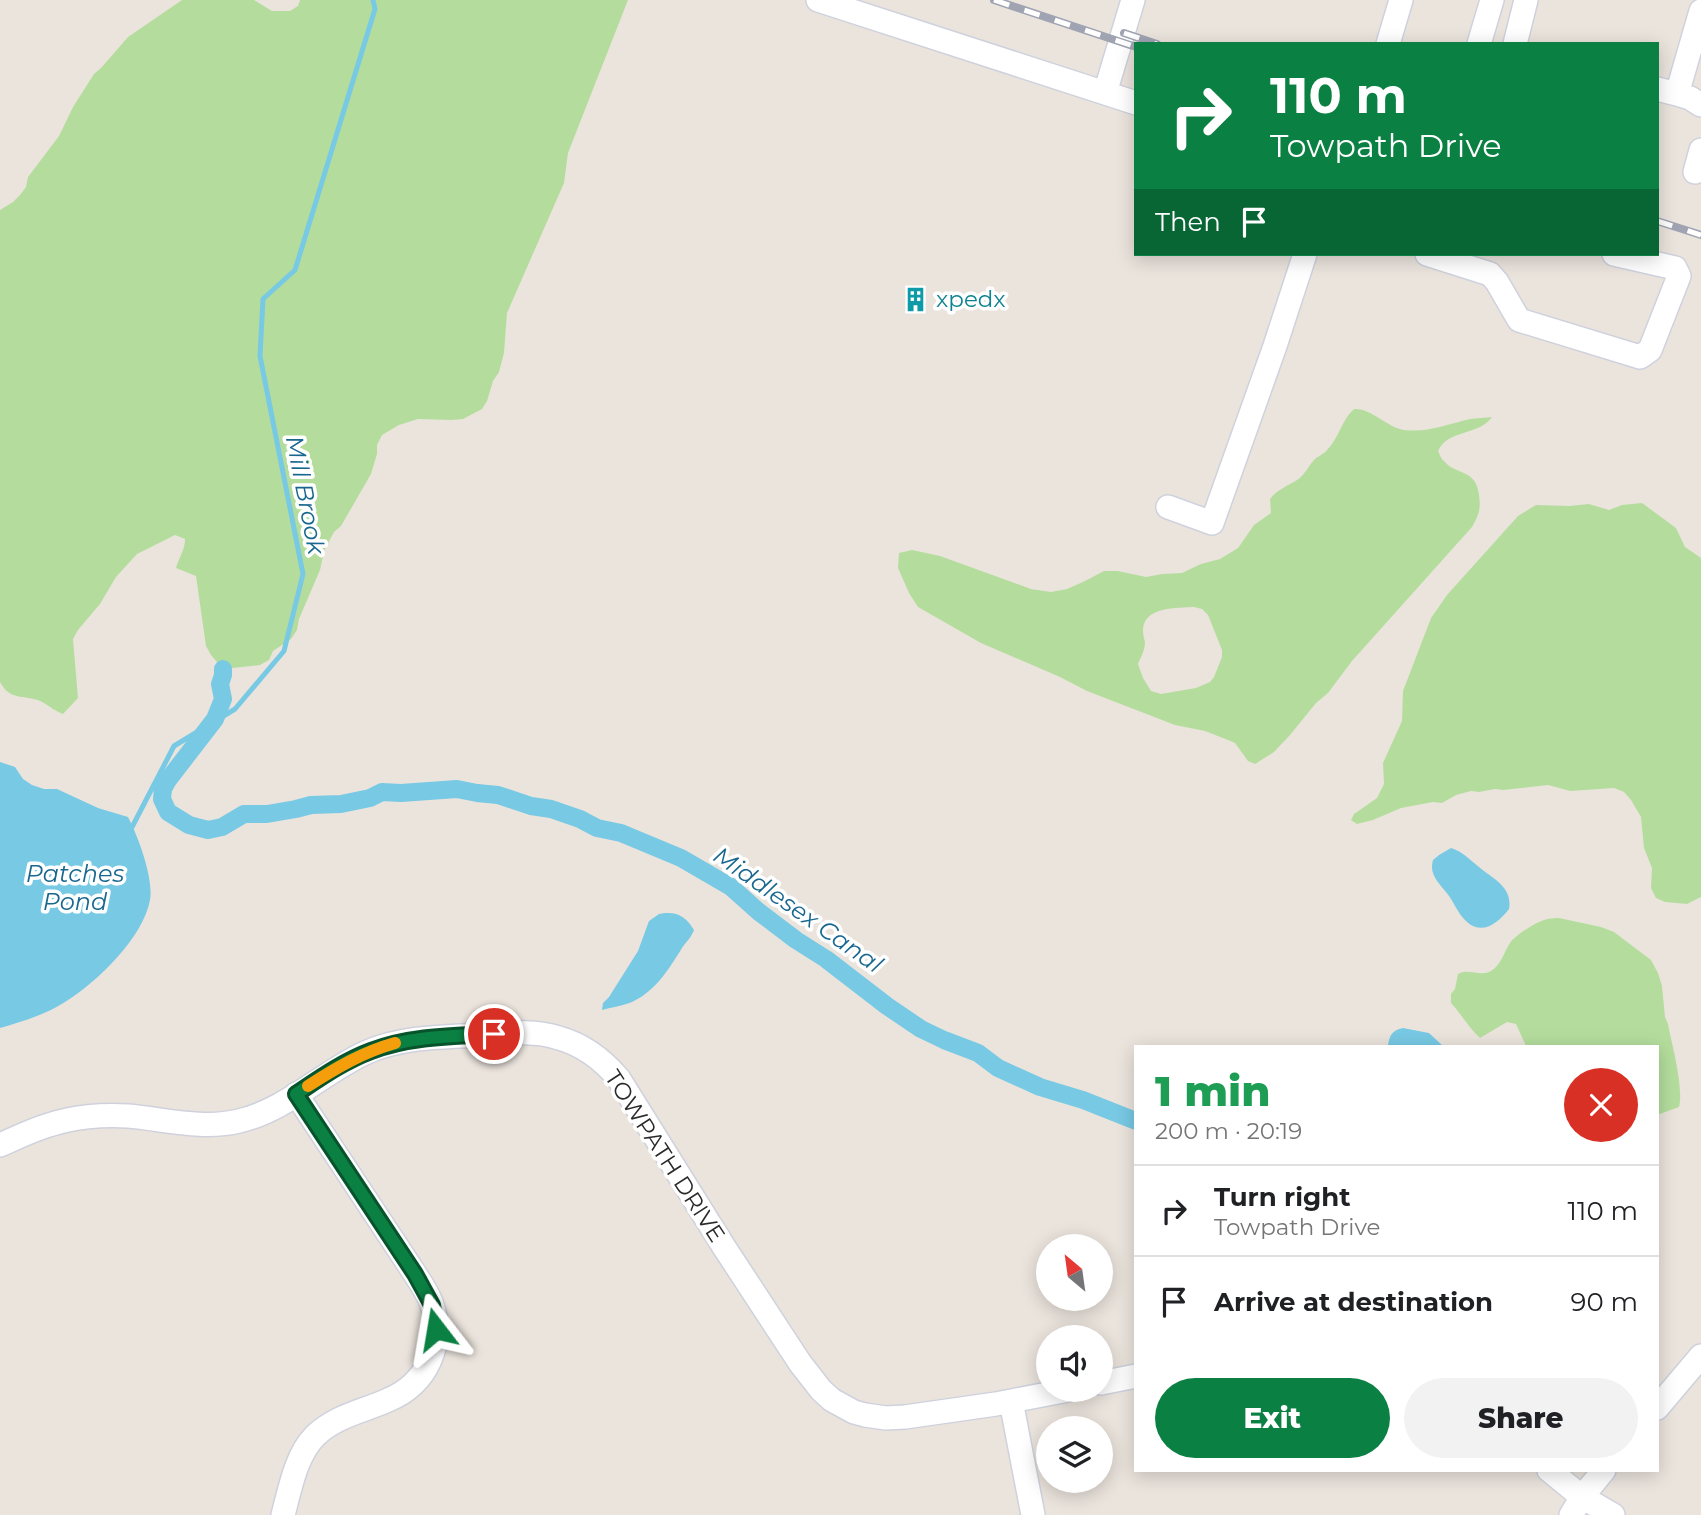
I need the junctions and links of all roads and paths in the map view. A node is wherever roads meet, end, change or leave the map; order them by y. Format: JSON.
{"nodes":[{"id":1,"x":818,"y":0,"type":"edge"},
{"id":2,"x":1133,"y":0,"type":"edge"},
{"id":3,"x":1401,"y":0,"type":"edge"},
{"id":4,"x":1492,"y":0,"type":"edge"},
{"id":5,"x":1526,"y":0,"type":"edge"},
{"id":6,"x":1701,"y":11,"type":"edge"},
{"id":7,"x":1389,"y":42,"type":"edge"},
{"id":8,"x":1480,"y":42,"type":"edge"},
{"id":9,"x":1516,"y":42,"type":"edge"},
{"id":10,"x":1667,"y":92,"type":"edge"},
{"id":11,"x":1105,"y":93,"type":"junction"},
{"id":12,"x":1134,"y":102,"type":"edge"},
{"id":13,"x":1701,"y":106,"type":"edge"},
{"id":14,"x":1304,"y":256,"type":"edge"},
{"id":15,"x":1433,"y":256,"type":"edge"},
{"id":16,"x":1623,"y":256,"type":"edge"},
{"id":17,"x":1168,"y":507,"type":"dead end"},
{"id":18,"x":296,"y":1094,"type":"junction"},
{"id":19,"x":0,"y":1145,"type":"edge"},
{"id":20,"x":1701,"y":1356,"type":"edge"},
{"id":21,"x":1134,"y":1376,"type":"edge"},
{"id":22,"x":1113,"y":1381,"type":"edge"},
{"id":23,"x":1036,"y":1396,"type":"edge"},
{"id":24,"x":1011,"y":1401,"type":"junction"},
{"id":25,"x":1659,"y":1406,"type":"edge"},
{"id":26,"x":1550,"y":1472,"type":"edge"},
{"id":27,"x":1602,"y":1472,"type":"edge"},
{"id":28,"x":1576,"y":1506,"type":"edge"},
{"id":29,"x":283,"y":1515,"type":"edge"},
{"id":30,"x":1033,"y":1515,"type":"edge"},
{"id":31,"x":1613,"y":1515,"type":"edge"}],
"edges":[{"from":1,"to":11,"type":"street"},
{"from":2,"to":11,"type":"street"},
{"from":3,"to":7,"type":"street"},
{"from":4,"to":8,"type":"street"},
{"from":5,"to":9,"type":"street"},
{"from":6,"to":10,"type":"street"},
{"from":10,"to":13,"type":"street"},
{"from":11,"to":12,"type":"street"},
{"from":14,"to":17,"type":"street"},
{"from":15,"to":16,"type":"street"},
{"from":18,"to":19,"type":"street","name":"TOWPATH DRIVE"},
{"from":18,"to":24,"type":"street","name":"TOWPATH DRIVE"},
{"from":18,"to":29,"type":"street"},
{"from":20,"to":25,"type":"street"},
{"from":21,"to":22,"type":"street"},
{"from":23,"to":24,"type":"street","name":"TOWPATH DRIVE"},
{"from":24,"to":30,"type":"street"},
{"from":26,"to":28,"type":"street"},
{"from":27,"to":28,"type":"street"},
{"from":28,"to":31,"type":"street"}]}
